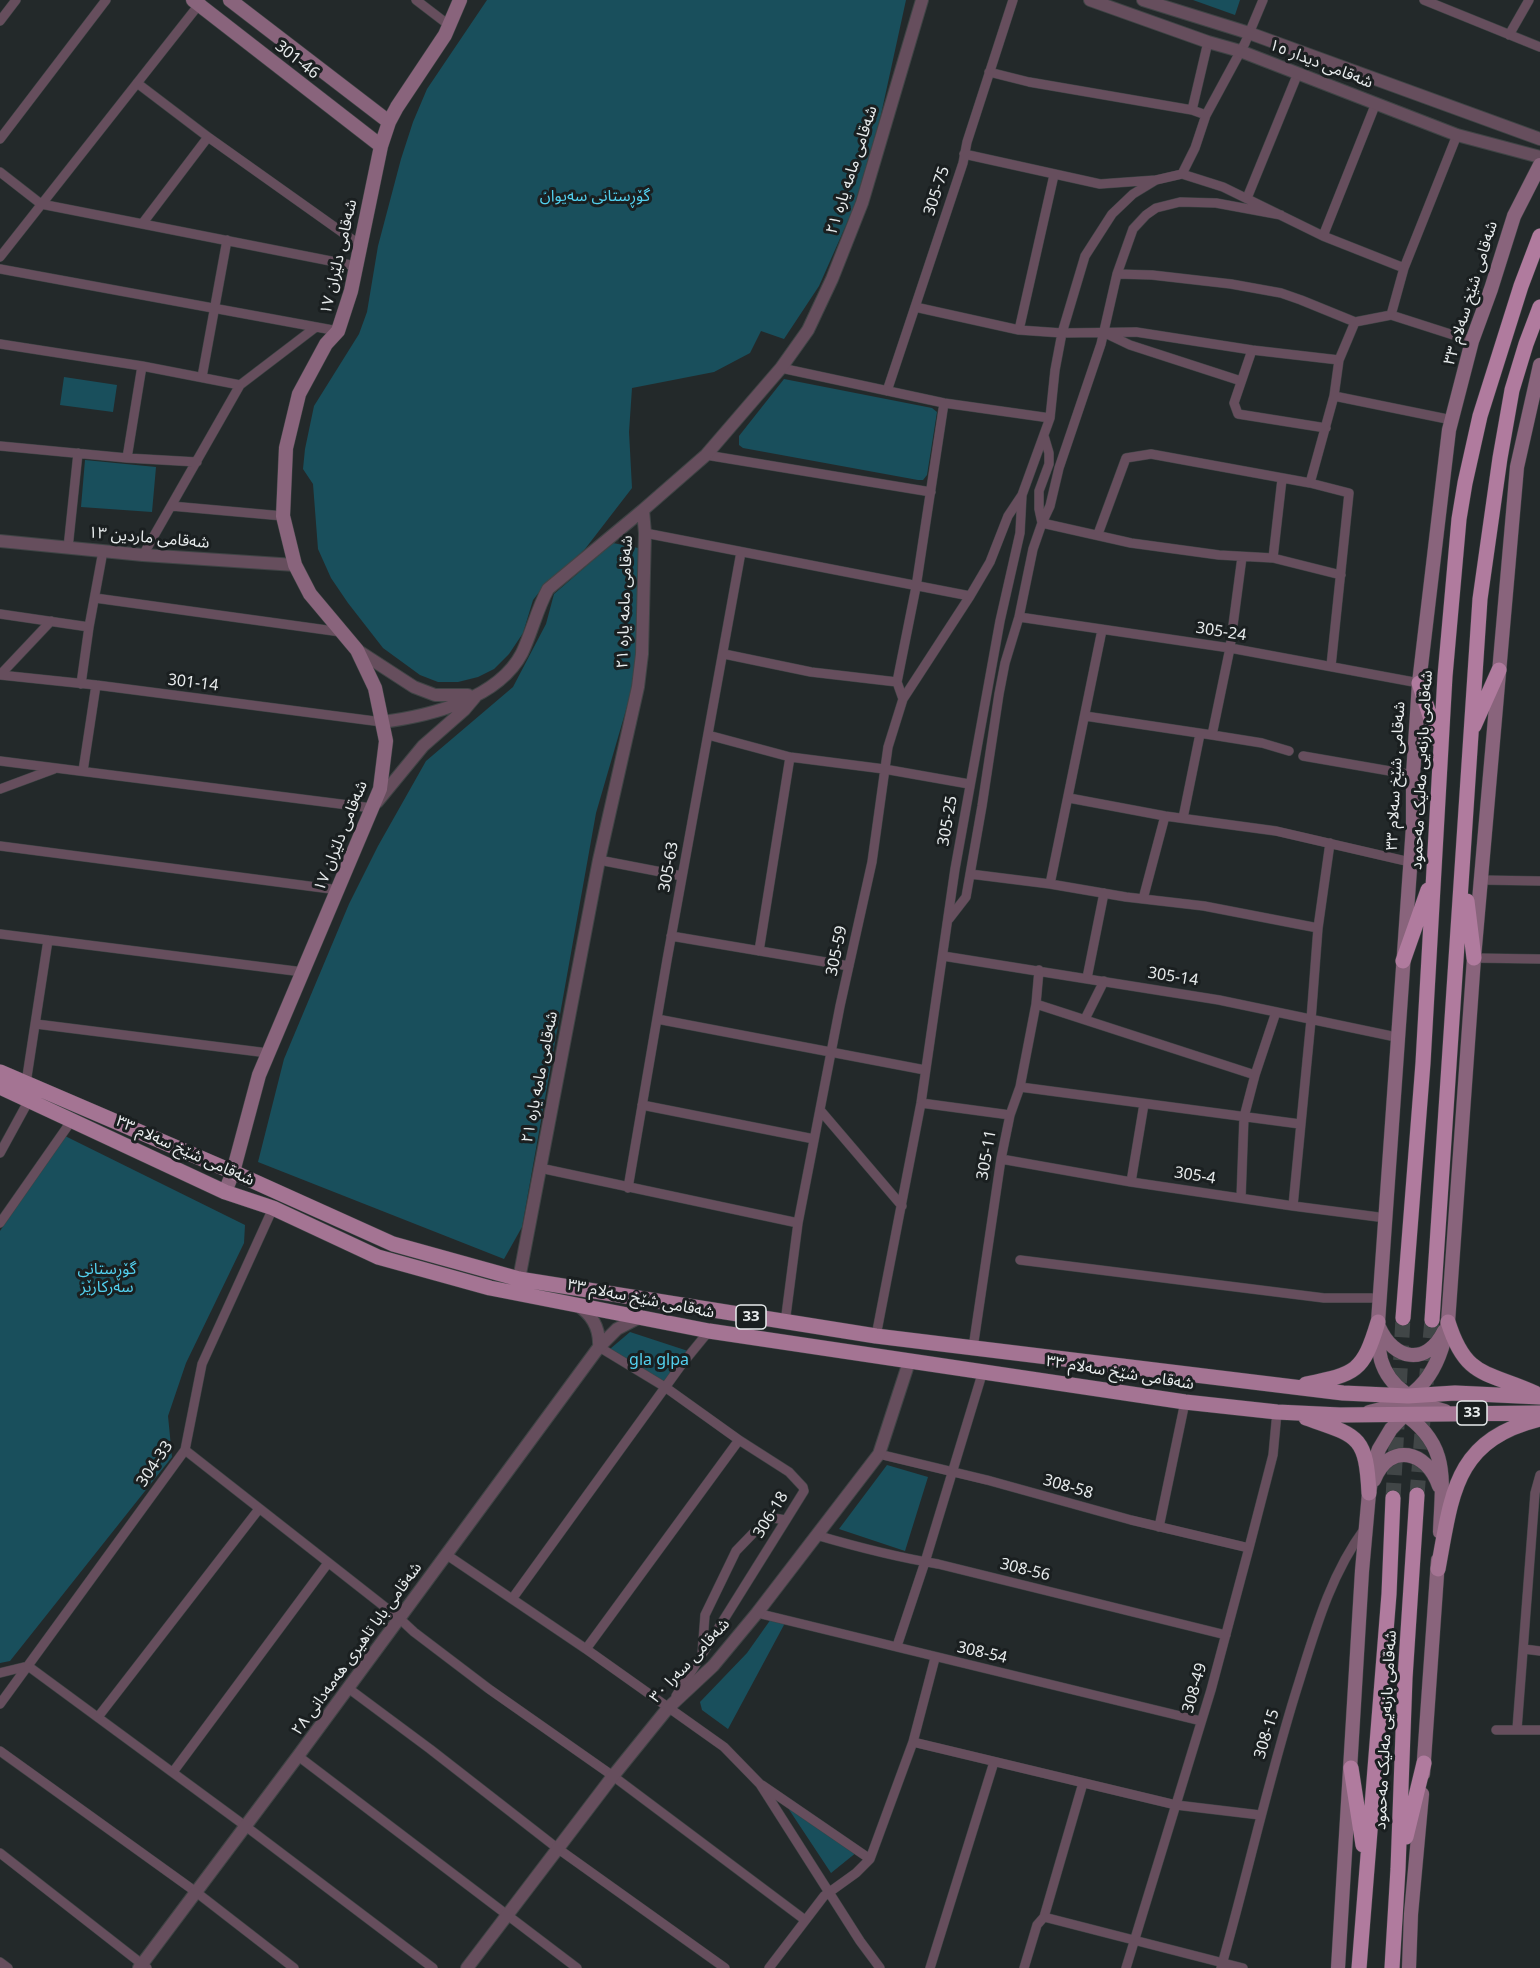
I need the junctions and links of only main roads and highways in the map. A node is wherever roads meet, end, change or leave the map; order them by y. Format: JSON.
{"nodes":[{"id":1,"x":230,"y":0,"type":"edge"},
{"id":2,"x":460,"y":0,"type":"edge"},
{"id":3,"x":198,"y":2,"type":"edge"},
{"id":4,"x":389,"y":122,"type":"junction"},
{"id":5,"x":381,"y":146,"type":"junction"},
{"id":6,"x":1540,"y":165,"type":"edge"},
{"id":7,"x":1540,"y":236,"type":"edge"},
{"id":8,"x":1540,"y":307,"type":"edge"},
{"id":9,"x":1504,"y":338,"type":"junction"},
{"id":10,"x":1526,"y":344,"type":"junction"},
{"id":11,"x":1540,"y":366,"type":"edge"},
{"id":12,"x":1490,"y":383,"type":"junction"},
{"id":13,"x":1512,"y":390,"type":"junction"},
{"id":14,"x":1499,"y":670,"type":"junction"},
{"id":15,"x":1419,"y":683,"type":"junction"},
{"id":16,"x":1469,"y":737,"type":"junction"},
{"id":17,"x":1441,"y":749,"type":"junction"},
{"id":18,"x":1463,"y":866,"type":"junction"},
{"id":19,"x":1434,"y":873,"type":"junction"},
{"id":20,"x":1474,"y":958,"type":"junction"},
{"id":21,"x":1403,"y":962,"type":"junction"},
{"id":22,"x":0,"y":1072,"type":"edge"},
{"id":23,"x":0,"y":1087,"type":"edge"},
{"id":24,"x":233,"y":1172,"type":"junction"},
{"id":25,"x":225,"y":1192,"type":"junction"},
{"id":26,"x":698,"y":1308,"type":"junction"},
{"id":27,"x":731,"y":1314,"type":"junction"},
{"id":28,"x":1403,"y":1318,"type":"tunnel mouth"},
{"id":29,"x":1431,"y":1320,"type":"tunnel mouth"},
{"id":30,"x":1378,"y":1322,"type":"junction"},
{"id":31,"x":1448,"y":1322,"type":"junction"},
{"id":32,"x":701,"y":1330,"type":"junction"},
{"id":33,"x":726,"y":1334,"type":"junction"},
{"id":34,"x":1291,"y":1387,"type":"junction"},
{"id":35,"x":1343,"y":1393,"type":"junction"},
{"id":36,"x":1540,"y":1396,"type":"edge"},
{"id":37,"x":1414,"y":1399,"type":"junction"},
{"id":38,"x":1390,"y":1405,"type":"junction"},
{"id":39,"x":1283,"y":1412,"type":"junction"},
{"id":40,"x":1404,"y":1413,"type":"junction"},
{"id":41,"x":1540,"y":1413,"type":"edge"},
{"id":42,"x":1455,"y":1414,"type":"junction"},
{"id":43,"x":1340,"y":1415,"type":"junction"},
{"id":44,"x":1540,"y":1419,"type":"edge"},
{"id":45,"x":1369,"y":1494,"type":"junction"},
{"id":46,"x":1442,"y":1494,"type":"junction"},
{"id":47,"x":1417,"y":1495,"type":"tunnel mouth"},
{"id":48,"x":1393,"y":1498,"type":"tunnel mouth"},
{"id":49,"x":1438,"y":1569,"type":"junction"},
{"id":50,"x":1424,"y":1763,"type":"junction"},
{"id":51,"x":1351,"y":1768,"type":"junction"},
{"id":52,"x":1398,"y":1869,"type":"junction"},
{"id":53,"x":1367,"y":1870,"type":"junction"},
{"id":54,"x":1338,"y":1968,"type":"edge"},
{"id":55,"x":1359,"y":1968,"type":"edge"},
{"id":56,"x":1392,"y":1968,"type":"edge"},
{"id":57,"x":1409,"y":1968,"type":"edge"}],
"edges":[{"from":1,"to":4,"type":"main road","name":"301-46"},
{"from":2,"to":4,"type":"main road","name":"شەقامی دلێران ١٧"},
{"from":3,"to":5,"type":"main road","name":"301-46"},
{"from":4,"to":5,"type":"main road","name":"شەقامی دلێران ١٧"},
{"from":5,"to":24,"type":"main road","name":"شەقامی دلێران ١٧"},
{"from":6,"to":15,"type":"main road","name":"شەقامی شێخ سەلام ٣٣","number":"33"},
{"from":7,"to":9,"type":"highway","name":"شەقامی بازنەیی مەلیک مەحمود"},
{"from":8,"to":10,"type":"highway"},
{"from":9,"to":10,"type":"highway"},
{"from":9,"to":12,"type":"highway","name":"شەقامی بازنەیی مەلیک مەحمود"},
{"from":10,"to":13,"type":"highway"},
{"from":11,"to":14,"type":"main road"},
{"from":12,"to":13,"type":"highway"},
{"from":12,"to":17,"type":"highway","name":"شەقامی بازنەیی مەلیک مەحمود"},
{"from":13,"to":16,"type":"highway"},
{"from":14,"to":16,"type":"highway"},
{"from":14,"to":20,"type":"main road"},
{"from":15,"to":17,"type":"highway"},
{"from":15,"to":21,"type":"main road","name":"شەقامی شێخ سەلام ٣٣","number":"33"},
{"from":16,"to":18,"type":"highway"},
{"from":17,"to":19,"type":"highway","name":"شەقامی بازنەیی مەلیک مەحمود"},
{"from":18,"to":20,"type":"highway"},
{"from":18,"to":29,"type":"highway"},
{"from":19,"to":21,"type":"highway"},
{"from":19,"to":28,"type":"highway","name":"شەقامی بازنەیی مەلیک مەحمود"},
{"from":20,"to":31,"type":"main road"},
{"from":21,"to":30,"type":"main road","name":"شەقامی شێخ سەلام ٣٣","number":"33"},
{"from":22,"to":24,"type":"main road","name":"شەقامی شێخ سەلام ٣٣","number":"33"},
{"from":23,"to":25,"type":"main road","name":"شەقامی شێخ سەلام ٣٣","number":"33"},
{"from":24,"to":25,"type":"main road","name":"شەقامی دلێران ١٧"},
{"from":24,"to":26,"type":"main road","name":"شەقامی شێخ سەلام ٣٣","number":"33"},
{"from":25,"to":32,"type":"main road","name":"شەقامی شێخ سەلام ٣٣","number":"33"},
{"from":26,"to":27,"type":"main road","name":"شەقامی شێخ سەلام ٣٣","number":"33"},
{"from":26,"to":32,"type":"main road"},
{"from":27,"to":33,"type":"main road"},
{"from":27,"to":34,"type":"main road","name":"شەقامی شێخ سەلام ٣٣","number":"33"},
{"from":30,"to":31,"type":"main road"},
{"from":30,"to":34,"type":"main road"},
{"from":30,"to":37,"type":"main road","name":"شەقامی شێخ سەلام ٣٣","number":"33"},
{"from":31,"to":36,"type":"main road"},
{"from":31,"to":37,"type":"main road"},
{"from":32,"to":33,"type":"main road","name":"شەقامی شێخ سەلام ٣٣","number":"33"},
{"from":33,"to":39,"type":"main road","name":"شەقامی شێخ سەلام ٣٣","number":"33"},
{"from":34,"to":35,"type":"main road","name":"شەقامی شێخ سەلام ٣٣","number":"33"},
{"from":35,"to":37,"type":"main road","name":"شەقامی شێخ سەلام ٣٣","number":"33"},
{"from":35,"to":38,"type":"main road"},
{"from":36,"to":37,"type":"main road","name":"شەقامی شێخ سەلام ٣٣","number":"33"},
{"from":37,"to":38,"type":"main road"},
{"from":37,"to":40,"type":"main road"},
{"from":37,"to":42,"type":"main road","name":"شەقامی شێخ سەلام ٣٣","number":"33"},
{"from":38,"to":40,"type":"main road"},
{"from":38,"to":43,"type":"main road"},
{"from":39,"to":43,"type":"main road","name":"شەقامی شێخ سەلام ٣٣","number":"33"},
{"from":39,"to":45,"type":"main road"},
{"from":40,"to":42,"type":"main road","name":"شەقامی شێخ سەلام ٣٣","number":"33"},
{"from":40,"to":43,"type":"main road","name":"شەقامی شێخ سەلام ٣٣","number":"33"},
{"from":40,"to":45,"type":"main road"},
{"from":40,"to":46,"type":"main road"},
{"from":41,"to":42,"type":"main road","name":"شەقامی شێخ سەلام ٣٣","number":"33"},
{"from":44,"to":49,"type":"main road"},
{"from":45,"to":46,"type":"main road"},
{"from":45,"to":51,"type":"main road"},
{"from":46,"to":49,"type":"main road"},
{"from":47,"to":52,"type":"highway","name":"شەقامی بازنەیی مەلیک مەحمود"},
{"from":48,"to":53,"type":"highway","name":"شەقامی بازنەیی مەلیک مەحمود"},
{"from":49,"to":50,"type":"main road"},
{"from":50,"to":52,"type":"highway"},
{"from":50,"to":57,"type":"main road"},
{"from":51,"to":53,"type":"highway"},
{"from":51,"to":54,"type":"main road"},
{"from":52,"to":56,"type":"highway","name":"شەقامی بازنەیی مەلیک مەحمود"},
{"from":53,"to":55,"type":"highway","name":"شەقامی بازنەیی مەلیک مەحمود"}]}
